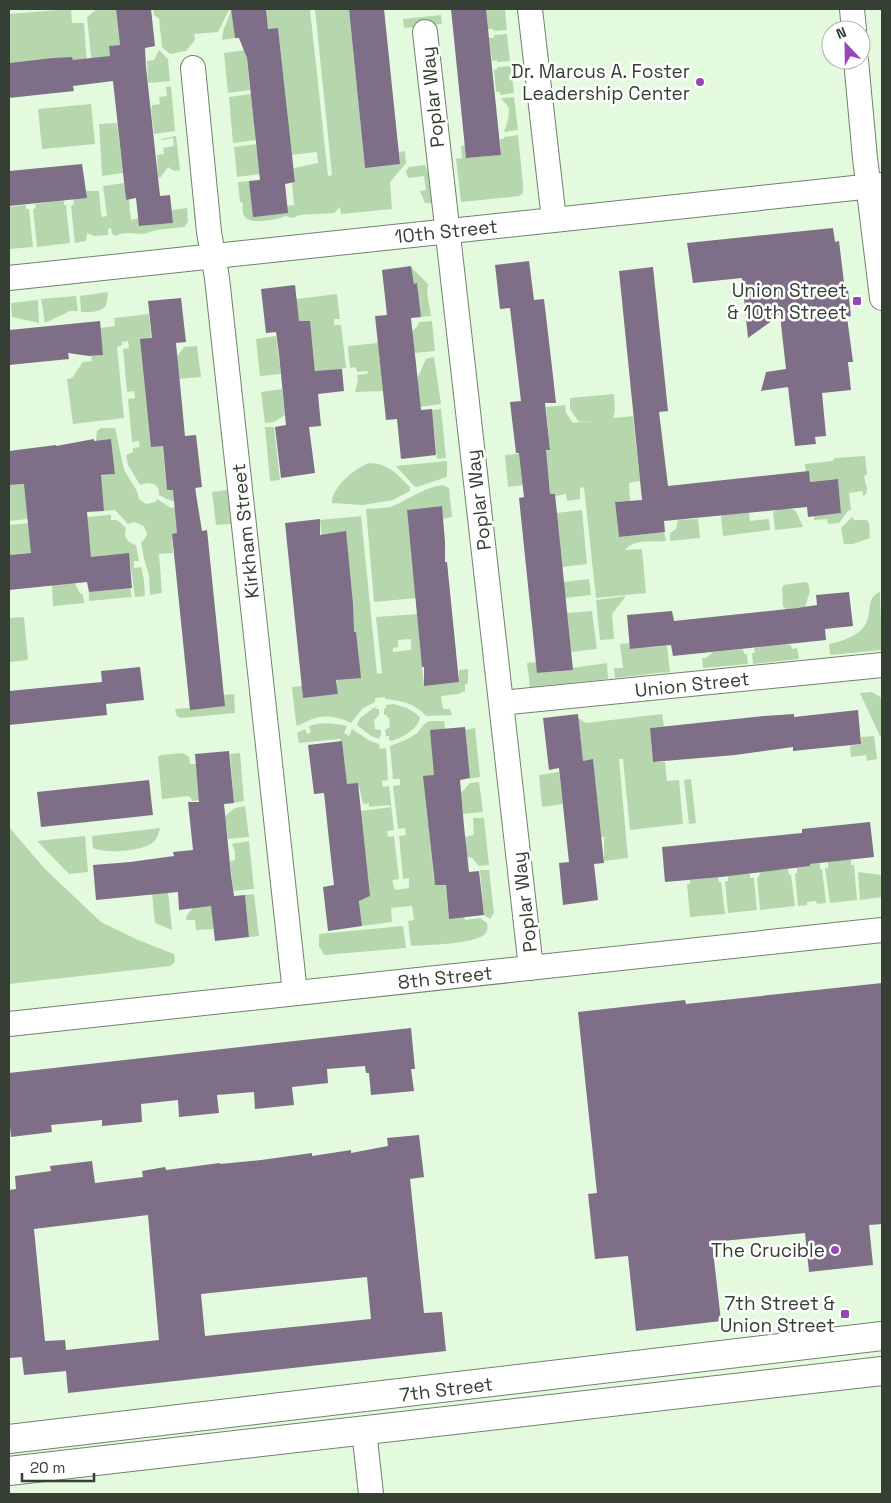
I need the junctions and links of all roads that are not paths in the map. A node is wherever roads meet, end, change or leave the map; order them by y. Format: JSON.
{"nodes":[{"id":1,"x":530,"y":9,"type":"edge"},
{"id":2,"x":425,"y":32,"type":"dead end"},
{"id":3,"x":193,"y":68,"type":"dead end"},
{"id":4,"x":858,"y":70,"type":"edge"},
{"id":5,"x":875,"y":186,"type":"edge"},
{"id":6,"x":554,"y":220,"type":"junction"},
{"id":7,"x":447,"y":231,"type":"junction"},
{"id":8,"x":213,"y":257,"type":"junction"},
{"id":9,"x":9,"y":278,"type":"edge"},
{"id":10,"x":882,"y":298,"type":"edge"},
{"id":11,"x":882,"y":665,"type":"edge"},
{"id":12,"x":501,"y":703,"type":"junction"},
{"id":13,"x":882,"y":930,"type":"edge"},
{"id":14,"x":531,"y":968,"type":"junction"},
{"id":15,"x":295,"y":993,"type":"junction"},
{"id":16,"x":9,"y":1024,"type":"edge"},
{"id":17,"x":882,"y":1336,"type":"edge"},
{"id":18,"x":882,"y":1370,"type":"edge"},
{"id":19,"x":364,"y":1430,"type":"junction"},
{"id":20,"x":9,"y":1439,"type":"edge"},
{"id":21,"x":9,"y":1470,"type":"edge"},
{"id":22,"x":371,"y":1494,"type":"edge"}],
"edges":[{"from":1,"to":6,"type":"street"},
{"from":2,"to":7,"type":"street","name":"Poplar Way"},
{"from":3,"to":8,"type":"street","name":"Kirkham Street"},
{"from":4,"to":5,"type":"street"},
{"from":5,"to":6,"type":"street","name":"10th Street"},
{"from":5,"to":10,"type":"street"},
{"from":6,"to":7,"type":"street","name":"10th Street"},
{"from":7,"to":8,"type":"street","name":"10th Street"},
{"from":7,"to":12,"type":"street","name":"Poplar Way"},
{"from":8,"to":9,"type":"street","name":"10th Street"},
{"from":8,"to":15,"type":"street","name":"Kirkham Street"},
{"from":11,"to":12,"type":"street","name":"Union Street"},
{"from":12,"to":14,"type":"street","name":"Poplar Way"},
{"from":13,"to":14,"type":"street","name":"8th Street"},
{"from":14,"to":15,"type":"street","name":"8th Street"},
{"from":15,"to":16,"type":"street","name":"8th Street"},
{"from":17,"to":20,"type":"main road","name":"7th Street"},
{"from":18,"to":19,"type":"main road","name":"7th Street"},
{"from":19,"to":21,"type":"main road","name":"7th Street"},
{"from":19,"to":22,"type":"street"}]}
